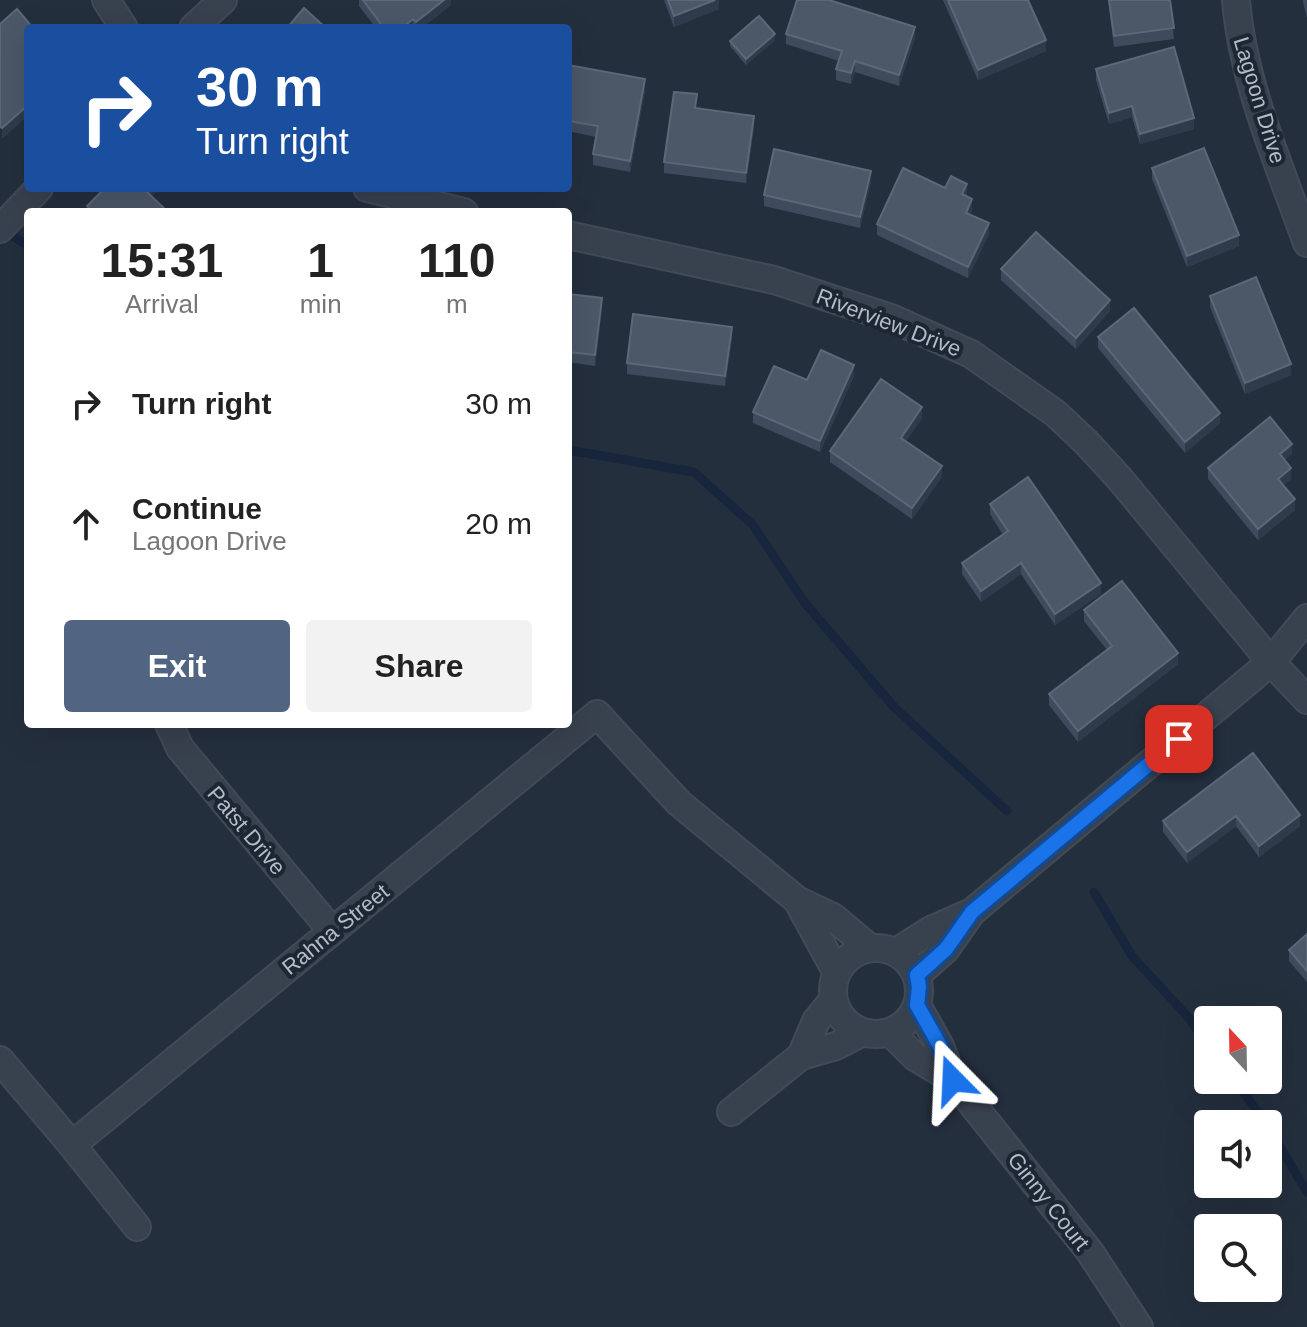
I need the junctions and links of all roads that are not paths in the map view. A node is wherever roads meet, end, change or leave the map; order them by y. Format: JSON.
{"nodes":[{"id":1,"x":106,"y":0,"type":"edge"},
{"id":2,"x":223,"y":0,"type":"edge"},
{"id":3,"x":1236,"y":0,"type":"edge"},
{"id":4,"x":121,"y":24,"type":"edge"},
{"id":5,"x":197,"y":24,"type":"edge"},
{"id":6,"x":35,"y":192,"type":"edge"},
{"id":7,"x":383,"y":192,"type":"edge"},
{"id":8,"x":448,"y":208,"type":"edge"},
{"id":9,"x":0,"y":229,"type":"edge"},
{"id":10,"x":572,"y":236,"type":"edge"},
{"id":11,"x":1307,"y":243,"type":"edge"},
{"id":12,"x":1307,"y":618,"type":"edge"},
{"id":13,"x":1271,"y":662,"type":"junction"},
{"id":14,"x":1307,"y":700,"type":"edge"},
{"id":15,"x":171,"y":728,"type":"edge"},
{"id":16,"x":797,"y":900,"type":"junction"},
{"id":17,"x":972,"y":912,"type":"junction"},
{"id":18,"x":332,"y":931,"type":"junction"},
{"id":19,"x":870,"y":948,"type":"junction"},
{"id":20,"x":896,"y":952,"type":"junction"},
{"id":21,"x":837,"y":973,"type":"junction"},
{"id":22,"x":917,"y":975,"type":"junction"},
{"id":23,"x":833,"y":1000,"type":"junction"},
{"id":24,"x":917,"y":1005,"type":"junction"},
{"id":25,"x":863,"y":1032,"type":"junction"},
{"id":26,"x":890,"y":1032,"type":"junction"},
{"id":27,"x":801,"y":1056,"type":"junction"},
{"id":28,"x":0,"y":1060,"type":"edge"},
{"id":29,"x":953,"y":1080,"type":"junction"},
{"id":30,"x":731,"y":1112,"type":"dead end"},
{"id":31,"x":72,"y":1145,"type":"junction"},
{"id":32,"x":137,"y":1227,"type":"dead end"},
{"id":33,"x":1139,"y":1327,"type":"edge"}],
"edges":[{"from":1,"to":4,"type":"street"},
{"from":2,"to":5,"type":"street"},
{"from":3,"to":11,"type":"street","name":"Lagoon Drive"},
{"from":6,"to":9,"type":"street"},
{"from":7,"to":8,"type":"street"},
{"from":10,"to":13,"type":"street","name":"Riverview Drive"},
{"from":12,"to":13,"type":"street"},
{"from":13,"to":14,"type":"street","name":"Riverview Drive"},
{"from":13,"to":17,"type":"street"},
{"from":15,"to":18,"type":"street","name":"Patst Drive"},
{"from":16,"to":18,"type":"street","name":"Rahna Street"},
{"from":16,"to":19,"type":"street"},
{"from":16,"to":21,"type":"street"},
{"from":17,"to":20,"type":"street"},
{"from":17,"to":22,"type":"street"},
{"from":18,"to":31,"type":"street","name":"Rahna Street"},
{"from":19,"to":20,"type":"street"},
{"from":19,"to":21,"type":"street"},
{"from":20,"to":22,"type":"street"},
{"from":21,"to":23,"type":"street"},
{"from":22,"to":24,"type":"street"},
{"from":23,"to":25,"type":"street"},
{"from":23,"to":27,"type":"street"},
{"from":24,"to":26,"type":"street"},
{"from":24,"to":29,"type":"street"},
{"from":25,"to":26,"type":"street"},
{"from":25,"to":27,"type":"street"},
{"from":26,"to":29,"type":"street"},
{"from":27,"to":30,"type":"street"},
{"from":28,"to":31,"type":"street"},
{"from":29,"to":33,"type":"street","name":"Ginny Court"},
{"from":31,"to":32,"type":"street"}]}
